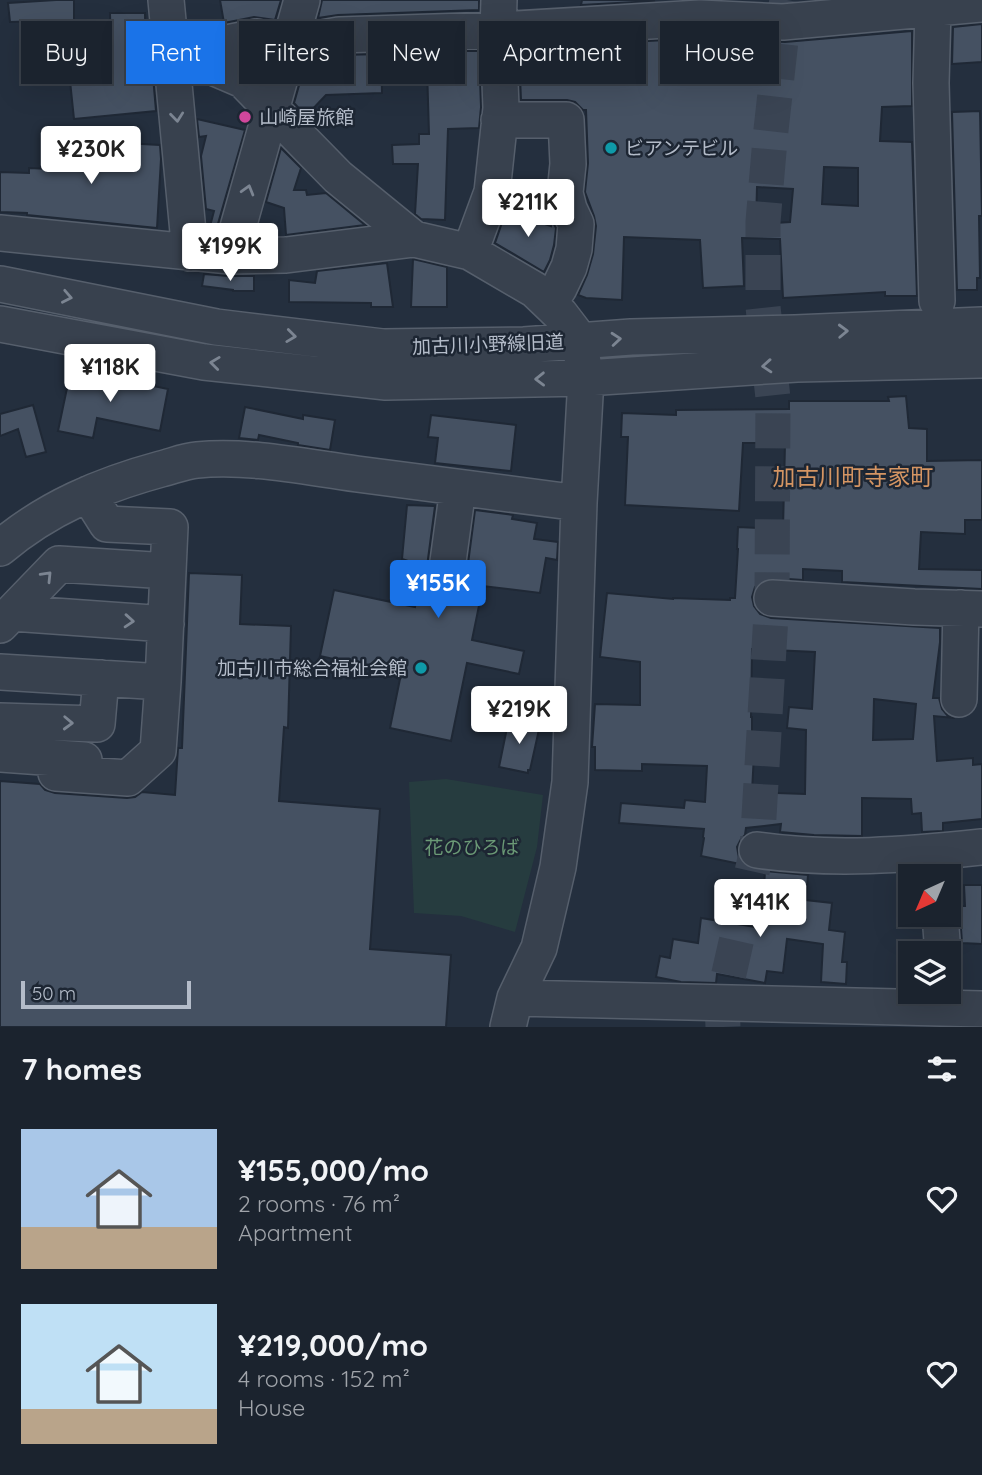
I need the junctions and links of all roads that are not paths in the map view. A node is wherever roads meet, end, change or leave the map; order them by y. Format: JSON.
{"nodes":[{"id":1,"x":166,"y":0,"type":"edge"},
{"id":2,"x":302,"y":0,"type":"edge"},
{"id":3,"x":982,"y":4,"type":"edge"},
{"id":4,"x":933,"y":9,"type":"junction"},
{"id":5,"x":498,"y":15,"type":"edge"},
{"id":6,"x":173,"y":21,"type":"edge"},
{"id":7,"x":296,"y":21,"type":"edge"},
{"id":8,"x":354,"y":33,"type":"edge"},
{"id":9,"x":225,"y":74,"type":"edge"},
{"id":10,"x":187,"y":84,"type":"edge"},
{"id":11,"x":278,"y":84,"type":"edge"},
{"id":12,"x":271,"y":109,"type":"junction"},
{"id":13,"x":499,"y":120,"type":"junction"},
{"id":14,"x":0,"y":233,"type":"edge"},
{"id":15,"x":414,"y":239,"type":"junction"},
{"id":16,"x":470,"y":251,"type":"junction"},
{"id":17,"x":190,"y":253,"type":"junction"},
{"id":18,"x":230,"y":256,"type":"junction"},
{"id":19,"x":0,"y":284,"type":"edge"},
{"id":20,"x":937,"y":301,"type":"dead end"},
{"id":21,"x":550,"y":303,"type":"junction"},
{"id":22,"x":0,"y":324,"type":"edge"},
{"id":23,"x":982,"y":325,"type":"edge"},
{"id":24,"x":579,"y":341,"type":"junction"},
{"id":25,"x":982,"y":360,"type":"edge"},
{"id":26,"x":586,"y":378,"type":"junction"},
{"id":27,"x":458,"y":488,"type":"junction"},
{"id":28,"x":88,"y":494,"type":"junction"},
{"id":29,"x":579,"y":503,"type":"junction"},
{"id":30,"x":0,"y":548,"type":"edge"},
{"id":31,"x":168,"y":571,"type":"junction"},
{"id":32,"x":446,"y":576,"type":"dead end"},
{"id":33,"x":772,"y":598,"type":"dead end"},
{"id":34,"x":972,"y":608,"type":"edge"},
{"id":35,"x":6,"y":619,"type":"edge"},
{"id":36,"x":166,"y":624,"type":"junction"},
{"id":37,"x":0,"y":673,"type":"edge"},
{"id":38,"x":101,"y":678,"type":"junction"},
{"id":39,"x":151,"y":681,"type":"junction"},
{"id":40,"x":959,"y":699,"type":"dead end"},
{"id":41,"x":0,"y":720,"type":"edge"},
{"id":42,"x":0,"y":754,"type":"edge"},
{"id":43,"x":56,"y":773,"type":"dead end"},
{"id":44,"x":982,"y":848,"type":"edge"},
{"id":45,"x":757,"y":850,"type":"dead end"},
{"id":46,"x":937,"y":864,"type":"edge"},
{"id":47,"x":947,"y":1009,"type":"edge"},
{"id":48,"x":982,"y":1009,"type":"edge"},
{"id":49,"x":511,"y":1013,"type":"edge"}],
"edges":[{"from":1,"to":6,"type":"street"},
{"from":2,"to":7,"type":"street"},
{"from":3,"to":4,"type":"street"},
{"from":4,"to":5,"type":"street"},
{"from":4,"to":20,"type":"street"},
{"from":5,"to":8,"type":"street"},
{"from":5,"to":13,"type":"street"},
{"from":9,"to":12,"type":"street"},
{"from":10,"to":17,"type":"street","one_way":true},
{"from":11,"to":12,"type":"street"},
{"from":12,"to":15,"type":"street"},
{"from":18,"to":12,"type":"street","one_way":true},
{"from":13,"to":16,"type":"street"},
{"from":13,"to":21,"type":"street"},
{"from":14,"to":17,"type":"street"},
{"from":15,"to":16,"type":"street"},
{"from":15,"to":18,"type":"street"},
{"from":16,"to":21,"type":"street"},
{"from":17,"to":18,"type":"street"},
{"from":19,"to":24,"type":"street","name":"加古川小野線旧道","one_way":true},
{"from":21,"to":24,"type":"street"},
{"from":26,"to":22,"type":"street","name":"加古川小野線旧道","one_way":true},
{"from":24,"to":23,"type":"street","name":"加古川小野線旧道","one_way":true},
{"from":24,"to":26,"type":"street"},
{"from":25,"to":26,"type":"street","name":"加古川小野線旧道","one_way":true},
{"from":26,"to":29,"type":"street"},
{"from":27,"to":28,"type":"street"},
{"from":27,"to":29,"type":"street"},
{"from":27,"to":32,"type":"street"},
{"from":28,"to":30,"type":"street"},
{"from":28,"to":31,"type":"street"},
{"from":29,"to":49,"type":"street"},
{"from":35,"to":31,"type":"street","one_way":true},
{"from":31,"to":36,"type":"street"},
{"from":33,"to":34,"type":"street"},
{"from":34,"to":40,"type":"street"},
{"from":35,"to":36,"type":"street","one_way":true},
{"from":36,"to":39,"type":"street"},
{"from":37,"to":38,"type":"street"},
{"from":38,"to":39,"type":"street"},
{"from":41,"to":38,"type":"street","one_way":true},
{"from":39,"to":42,"type":"street"},
{"from":39,"to":43,"type":"street"},
{"from":44,"to":46,"type":"street"},
{"from":45,"to":46,"type":"street"},
{"from":47,"to":48,"type":"street"},
{"from":47,"to":49,"type":"street"}]}
